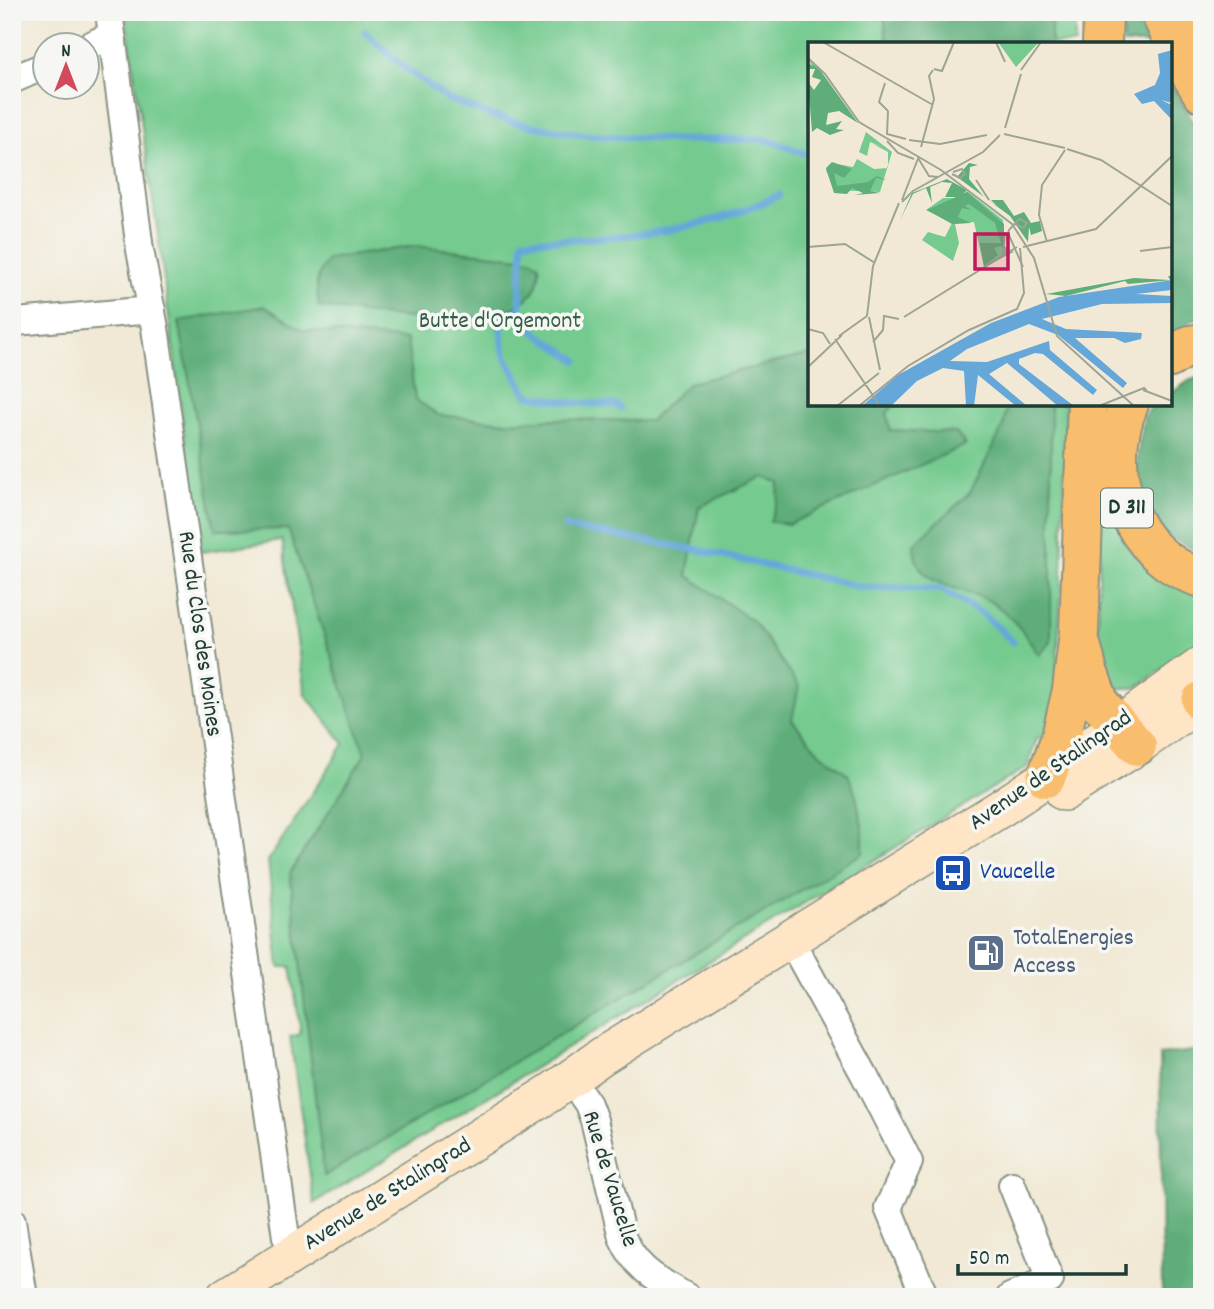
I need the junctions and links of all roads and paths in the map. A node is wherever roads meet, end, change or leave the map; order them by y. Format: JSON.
{"nodes":[{"id":1,"x":109,"y":12,"type":"edge"},
{"id":2,"x":1103,"y":12,"type":"edge"},
{"id":3,"x":1160,"y":12,"type":"edge"},
{"id":4,"x":1192,"y":12,"type":"edge"},
{"id":5,"x":102,"y":36,"type":"edge"},
{"id":6,"x":1102,"y":42,"type":"edge"},
{"id":7,"x":1202,"y":51,"type":"edge"},
{"id":8,"x":102,"y":53,"type":"edge"},
{"id":9,"x":32,"y":71,"type":"edge"},
{"id":10,"x":12,"y":80,"type":"edge"},
{"id":11,"x":1202,"y":93,"type":"edge"},
{"id":12,"x":152,"y":310,"type":"junction"},
{"id":13,"x":14,"y":319,"type":"edge"},
{"id":14,"x":1202,"y":343,"type":"edge"},
{"id":15,"x":1172,"y":357,"type":"edge"},
{"id":16,"x":1087,"y":406,"type":"edge"},
{"id":17,"x":1128,"y":406,"type":"edge"},
{"id":18,"x":1202,"y":578,"type":"edge"},
{"id":19,"x":1079,"y":632,"type":"junction"},
{"id":20,"x":1202,"y":665,"type":"edge"},
{"id":21,"x":1202,"y":701,"type":"edge"},
{"id":22,"x":1127,"y":735,"type":"junction"},
{"id":23,"x":1046,"y":778,"type":"junction"},
{"id":24,"x":794,"y":946,"type":"junction"},
{"id":25,"x":565,"y":1085,"type":"junction"},
{"id":26,"x":1012,"y":1185,"type":"dead end"},
{"id":27,"x":12,"y":1221,"type":"edge"},
{"id":28,"x":14,"y":1248,"type":"edge"},
{"id":29,"x":296,"y":1253,"type":"junction"},
{"id":30,"x":24,"y":1297,"type":"edge"},
{"id":31,"x":226,"y":1297,"type":"edge"},
{"id":32,"x":687,"y":1297,"type":"edge"},
{"id":33,"x":925,"y":1297,"type":"edge"},
{"id":34,"x":1010,"y":1297,"type":"edge"}],
"edges":[{"from":1,"to":5,"type":"street","name":"Rue du Clos des Moines"},
{"from":2,"to":6,"type":"main road"},
{"from":3,"to":11,"type":"main road"},
{"from":4,"to":7,"type":"main road"},
{"from":8,"to":12,"type":"street","name":"Rue du Clos des Moines"},
{"from":9,"to":10,"type":"street"},
{"from":12,"to":13,"type":"street"},
{"from":12,"to":29,"type":"street","name":"Rue du Clos des Moines"},
{"from":14,"to":15,"type":"main road"},
{"from":16,"to":19,"type":"main road"},
{"from":17,"to":18,"type":"main road","number":"D 311"},
{"from":19,"to":22,"type":"main road"},
{"from":19,"to":23,"type":"main road"},
{"from":20,"to":22,"type":"main road","name":"Avenue de Stalingrad"},
{"from":21,"to":22,"type":"main road","name":"Avenue de Stalingrad"},
{"from":22,"to":23,"type":"main road","name":"Avenue de Stalingrad"},
{"from":22,"to":24,"type":"main road","name":"Avenue de Stalingrad"},
{"from":23,"to":24,"type":"main road","name":"Avenue de Stalingrad"},
{"from":24,"to":25,"type":"main road","name":"Avenue de Stalingrad"},
{"from":24,"to":33,"type":"street"},
{"from":25,"to":29,"type":"main road","name":"Avenue de Stalingrad"},
{"from":25,"to":32,"type":"street","name":"Rue de Vaucelle"},
{"from":26,"to":34,"type":"street"},
{"from":27,"to":28,"type":"street"},
{"from":28,"to":30,"type":"street"},
{"from":29,"to":31,"type":"main road","name":"Avenue de Stalingrad"}]}
